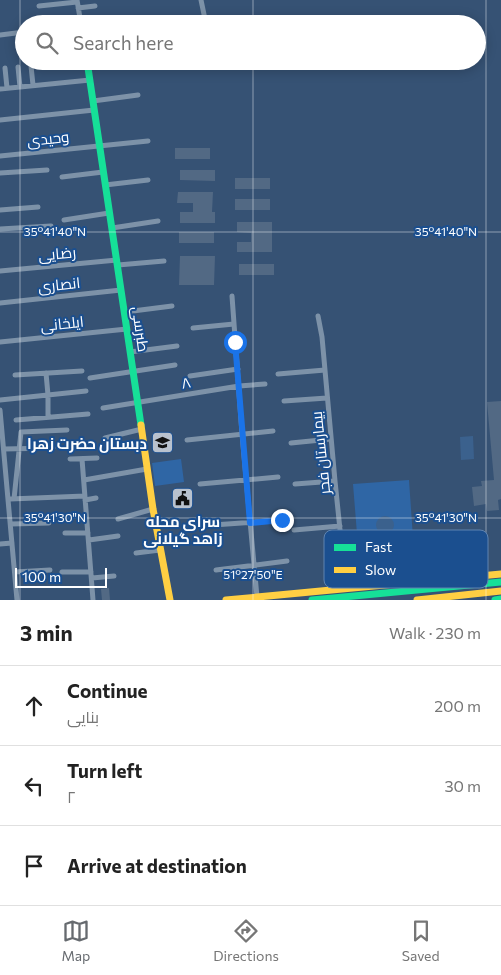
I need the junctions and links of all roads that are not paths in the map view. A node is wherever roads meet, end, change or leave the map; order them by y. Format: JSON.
{"nodes":[{"id":1,"x":201,"y":0,"type":"edge"},
{"id":2,"x":78,"y":3,"type":"edge"},
{"id":3,"x":39,"y":6,"type":"dead end"},
{"id":4,"x":96,"y":6,"type":"dead end"},
{"id":5,"x":204,"y":15,"type":"edge"},
{"id":6,"x":15,"y":33,"type":"edge"},
{"id":7,"x":0,"y":35,"type":"edge"},
{"id":8,"x":5,"y":68,"type":"dead end"},
{"id":9,"x":18,"y":70,"type":"edge"},
{"id":10,"x":31,"y":70,"type":"edge"},
{"id":11,"x":88,"y":70,"type":"edge"},
{"id":12,"x":90,"y":80,"type":"junction"},
{"id":13,"x":33,"y":86,"type":"junction"},
{"id":14,"x":20,"y":87,"type":"junction"},
{"id":15,"x":7,"y":88,"type":"junction"},
{"id":16,"x":0,"y":89,"type":"edge"},
{"id":17,"x":138,"y":94,"type":"dead end"},
{"id":18,"x":93,"y":101,"type":"junction"},
{"id":19,"x":94,"y":110,"type":"junction"},
{"id":20,"x":0,"y":120,"type":"edge"},
{"id":21,"x":148,"y":141,"type":"dead end"},
{"id":22,"x":99,"y":145,"type":"junction"},
{"id":23,"x":0,"y":156,"type":"edge"},
{"id":24,"x":47,"y":170,"type":"dead end"},
{"id":25,"x":103,"y":172,"type":"junction"},
{"id":26,"x":0,"y":173,"type":"edge"},
{"id":27,"x":62,"y":177,"type":"dead end"},
{"id":28,"x":148,"y":180,"type":"dead end"},
{"id":29,"x":105,"y":185,"type":"junction"},
{"id":30,"x":38,"y":207,"type":"dead end"},
{"id":31,"x":0,"y":210,"type":"edge"},
{"id":32,"x":109,"y":213,"type":"junction"},
{"id":33,"x":64,"y":220,"type":"dead end"},
{"id":34,"x":158,"y":221,"type":"dead end"},
{"id":35,"x":51,"y":226,"type":"dead end"},
{"id":36,"x":112,"y":228,"type":"junction"},
{"id":37,"x":0,"y":229,"type":"edge"},
{"id":38,"x":164,"y":261,"type":"dead end"},
{"id":39,"x":118,"y":263,"type":"junction"},
{"id":40,"x":0,"y":271,"type":"edge"},
{"id":41,"x":122,"y":290,"type":"junction"},
{"id":42,"x":232,"y":296,"type":"dead end"},
{"id":43,"x":0,"y":303,"type":"edge"},
{"id":44,"x":172,"y":306,"type":"dead end"},
{"id":45,"x":125,"y":312,"type":"junction"},
{"id":46,"x":318,"y":316,"type":"dead end"},
{"id":47,"x":234,"y":324,"type":"junction"},
{"id":48,"x":193,"y":328,"type":"dead end"},
{"id":49,"x":127,"y":329,"type":"junction"},
{"id":50,"x":0,"y":342,"type":"edge"},
{"id":51,"x":178,"y":346,"type":"dead end"},
{"id":52,"x":130,"y":352,"type":"junction"},
{"id":53,"x":175,"y":366,"type":"dead end"},
{"id":54,"x":238,"y":369,"type":"junction"},
{"id":55,"x":325,"y":370,"type":"junction"},
{"id":56,"x":82,"y":371,"type":"dead end"},
{"id":57,"x":133,"y":372,"type":"junction"},
{"id":58,"x":46,"y":373,"type":"junction"},
{"id":59,"x":278,"y":374,"type":"dead end"},
{"id":60,"x":15,"y":375,"type":"dead end"},
{"id":61,"x":190,"y":376,"type":"dead end"},
{"id":62,"x":90,"y":378,"type":"dead end"},
{"id":63,"x":265,"y":384,"type":"dead end"},
{"id":64,"x":239,"y":386,"type":"junction"},
{"id":65,"x":86,"y":391,"type":"dead end"},
{"id":66,"x":48,"y":395,"type":"junction"},
{"id":67,"x":327,"y":398,"type":"junction"},
{"id":68,"x":0,"y":400,"type":"edge"},
{"id":69,"x":284,"y":401,"type":"dead end"},
{"id":70,"x":138,"y":403,"type":"junction"},
{"id":71,"x":103,"y":408,"type":"dead end"},
{"id":72,"x":0,"y":410,"type":"edge"},
{"id":73,"x":88,"y":414,"type":"dead end"},
{"id":74,"x":48,"y":417,"type":"junction"},
{"id":75,"x":16,"y":420,"type":"dead end"},
{"id":76,"x":1,"y":426,"type":"edge"},
{"id":77,"x":142,"y":429,"type":"junction"},
{"id":78,"x":67,"y":430,"type":"dead end"},
{"id":79,"x":273,"y":431,"type":"dead end"},
{"id":80,"x":242,"y":434,"type":"junction"},
{"id":81,"x":105,"y":438,"type":"dead end"},
{"id":82,"x":331,"y":439,"type":"junction"},
{"id":83,"x":187,"y":440,"type":"dead end"},
{"id":84,"x":291,"y":443,"type":"dead end"},
{"id":85,"x":53,"y":448,"type":"dead end"},
{"id":86,"x":4,"y":449,"type":"junction"},
{"id":87,"x":20,"y":449,"type":"junction"},
{"id":88,"x":97,"y":458,"type":"dead end"},
{"id":89,"x":70,"y":459,"type":"dead end"},
{"id":90,"x":82,"y":459,"type":"junction"},
{"id":91,"x":3,"y":468,"type":"edge"},
{"id":92,"x":147,"y":469,"type":"junction"},
{"id":93,"x":278,"y":477,"type":"dead end"},
{"id":94,"x":247,"y":479,"type":"junction"},
{"id":95,"x":84,"y":480,"type":"junction"},
{"id":96,"x":334,"y":481,"type":"junction"},
{"id":97,"x":200,"y":484,"type":"dead end"},
{"id":98,"x":295,"y":484,"type":"dead end"},
{"id":99,"x":85,"y":498,"type":"junction"},
{"id":100,"x":96,"y":498,"type":"dead end"},
{"id":101,"x":11,"y":499,"type":"junction"},
{"id":102,"x":153,"y":509,"type":"junction"},
{"id":103,"x":118,"y":519,"type":"dead end"},
{"id":104,"x":282,"y":520,"type":"dead end"},
{"id":105,"x":49,"y":523,"type":"dead end"},
{"id":106,"x":250,"y":523,"type":"junction"},
{"id":107,"x":10,"y":524,"type":"junction"},
{"id":108,"x":213,"y":525,"type":"dead end"},
{"id":109,"x":340,"y":526,"type":"junction"},
{"id":110,"x":294,"y":530,"type":"dead end"},
{"id":111,"x":340,"y":530,"type":"edge"},
{"id":112,"x":65,"y":533,"type":"dead end"},
{"id":113,"x":88,"y":533,"type":"junction"},
{"id":114,"x":118,"y":536,"type":"dead end"},
{"id":115,"x":89,"y":540,"type":"junction"},
{"id":116,"x":0,"y":544,"type":"edge"},
{"id":117,"x":12,"y":544,"type":"junction"},
{"id":118,"x":160,"y":550,"type":"junction"},
{"id":119,"x":136,"y":553,"type":"dead end"},
{"id":120,"x":287,"y":560,"type":"dead end"},
{"id":121,"x":254,"y":566,"type":"junction"},
{"id":122,"x":50,"y":570,"type":"dead end"},
{"id":123,"x":216,"y":570,"type":"dead end"},
{"id":124,"x":15,"y":572,"type":"junction"},
{"id":125,"x":62,"y":572,"type":"dead end"},
{"id":126,"x":92,"y":572,"type":"junction"},
{"id":127,"x":501,"y":574,"type":"edge"},
{"id":128,"x":488,"y":575,"type":"edge"},
{"id":129,"x":114,"y":576,"type":"dead end"},
{"id":130,"x":92,"y":578,"type":"junction"},
{"id":131,"x":501,"y":582,"type":"edge"},
{"id":132,"x":488,"y":583,"type":"edge"},
{"id":133,"x":346,"y":588,"type":"joint"},
{"id":134,"x":445,"y":588,"type":"edge"},
{"id":135,"x":501,"y":591,"type":"edge"},
{"id":136,"x":465,"y":597,"type":"edge"},
{"id":137,"x":258,"y":598,"type":"edge"},
{"id":138,"x":351,"y":598,"type":"edge"},
{"id":139,"x":501,"y":599,"type":"edge"},
{"id":140,"x":17,"y":600,"type":"edge"},
{"id":141,"x":93,"y":600,"type":"edge"},
{"id":142,"x":170,"y":600,"type":"edge"},
{"id":143,"x":228,"y":600,"type":"edge"},
{"id":144,"x":312,"y":600,"type":"edge"},
{"id":145,"x":417,"y":600,"type":"edge"},
{"id":146,"x":494,"y":600,"type":"edge"}],
"edges":[{"from":1,"to":5,"type":"street"},
{"from":2,"to":3,"type":"street"},
{"from":2,"to":4,"type":"street"},
{"from":6,"to":7,"type":"street"},
{"from":8,"to":15,"type":"street"},
{"from":9,"to":14,"type":"street"},
{"from":10,"to":13,"type":"street"},
{"from":11,"to":12,"type":"main road","name":"طبرسی"},
{"from":12,"to":13,"type":"street"},
{"from":12,"to":18,"type":"main road","name":"طبرسی"},
{"from":13,"to":14,"type":"street"},
{"from":14,"to":15,"type":"street"},
{"from":15,"to":16,"type":"street"},
{"from":17,"to":18,"type":"street"},
{"from":18,"to":19,"type":"main road","name":"طبرسی"},
{"from":19,"to":20,"type":"street"},
{"from":19,"to":22,"type":"main road","name":"طبرسی"},
{"from":21,"to":22,"type":"street","name":"وحیدی"},
{"from":22,"to":23,"type":"street","name":"وحیدی"},
{"from":22,"to":25,"type":"main road","name":"طبرسی"},
{"from":24,"to":26,"type":"street"},
{"from":25,"to":27,"type":"street"},
{"from":25,"to":29,"type":"main road","name":"طبرسی"},
{"from":28,"to":29,"type":"street"},
{"from":29,"to":32,"type":"main road","name":"طبرسی"},
{"from":30,"to":31,"type":"street"},
{"from":32,"to":33,"type":"street"},
{"from":32,"to":36,"type":"main road","name":"طبرسی"},
{"from":34,"to":36,"type":"street"},
{"from":35,"to":37,"type":"street"},
{"from":36,"to":39,"type":"main road","name":"طبرسی"},
{"from":38,"to":39,"type":"street","name":"رضایی"},
{"from":39,"to":40,"type":"street","name":"رضایی"},
{"from":39,"to":41,"type":"main road","name":"طبرسی"},
{"from":41,"to":43,"type":"street","name":"انصاری"},
{"from":41,"to":45,"type":"main road","name":"طبرسی"},
{"from":42,"to":47,"type":"street"},
{"from":44,"to":45,"type":"street"},
{"from":45,"to":49,"type":"main road","name":"طبرسی"},
{"from":46,"to":55,"type":"street","name":"بیمارستان فجر"},
{"from":47,"to":48,"type":"street"},
{"from":47,"to":54,"type":"street"},
{"from":49,"to":50,"type":"street","name":"ایلخانی"},
{"from":49,"to":52,"type":"main road","name":"طبرسی"},
{"from":51,"to":52,"type":"street"},
{"from":52,"to":57,"type":"main road","name":"طبرسی"},
{"from":53,"to":57,"type":"street"},
{"from":54,"to":61,"type":"street"},
{"from":54,"to":64,"type":"street"},
{"from":55,"to":59,"type":"street"},
{"from":55,"to":67,"type":"street","name":"بیمارستان فجر"},
{"from":56,"to":58,"type":"street"},
{"from":57,"to":62,"type":"street"},
{"from":57,"to":70,"type":"main road","name":"طبرسی"},
{"from":58,"to":60,"type":"street"},
{"from":58,"to":66,"type":"street"},
{"from":63,"to":64,"type":"street","name":"۸"},
{"from":64,"to":70,"type":"street","name":"۸"},
{"from":64,"to":80,"type":"street"},
{"from":65,"to":66,"type":"street"},
{"from":66,"to":68,"type":"street"},
{"from":66,"to":74,"type":"street"},
{"from":67,"to":69,"type":"street"},
{"from":67,"to":82,"type":"street","name":"بیمارستان فجر"},
{"from":70,"to":71,"type":"street","name":"۸"},
{"from":70,"to":77,"type":"main road","name":"طبرسی"},
{"from":72,"to":76,"type":"street"},
{"from":73,"to":74,"type":"street"},
{"from":74,"to":75,"type":"street"},
{"from":76,"to":86,"type":"street"},
{"from":77,"to":81,"type":"street"},
{"from":77,"to":92,"type":"main road","name":"طبرسی"},
{"from":78,"to":87,"type":"street"},
{"from":79,"to":80,"type":"street"},
{"from":80,"to":83,"type":"street"},
{"from":80,"to":94,"type":"street"},
{"from":82,"to":84,"type":"street"},
{"from":82,"to":96,"type":"street","name":"بیمارستان فجر"},
{"from":85,"to":87,"type":"street"},
{"from":86,"to":87,"type":"street"},
{"from":86,"to":91,"type":"street"},
{"from":87,"to":101,"type":"street"},
{"from":88,"to":90,"type":"street"},
{"from":89,"to":90,"type":"street"},
{"from":90,"to":95,"type":"street"},
{"from":91,"to":101,"type":"street"},
{"from":92,"to":95,"type":"street"},
{"from":92,"to":102,"type":"main road","name":"طبرسی"},
{"from":93,"to":94,"type":"street"},
{"from":94,"to":97,"type":"street"},
{"from":94,"to":106,"type":"street"},
{"from":95,"to":99,"type":"street"},
{"from":96,"to":98,"type":"street"},
{"from":96,"to":109,"type":"street","name":"بیمارستان فجر"},
{"from":99,"to":100,"type":"street"},
{"from":99,"to":101,"type":"street"},
{"from":99,"to":113,"type":"street"},
{"from":101,"to":107,"type":"street"},
{"from":102,"to":103,"type":"street"},
{"from":102,"to":118,"type":"main road","name":"طبرسی"},
{"from":104,"to":106,"type":"street"},
{"from":105,"to":107,"type":"street"},
{"from":106,"to":108,"type":"street"},
{"from":106,"to":121,"type":"street"},
{"from":107,"to":117,"type":"street"},
{"from":109,"to":110,"type":"street"},
{"from":109,"to":111,"type":"street","name":"بیمارستان فجر"},
{"from":112,"to":113,"type":"street"},
{"from":113,"to":115,"type":"street"},
{"from":114,"to":115,"type":"street"},
{"from":115,"to":126,"type":"street"},
{"from":116,"to":117,"type":"street"},
{"from":117,"to":124,"type":"street"},
{"from":118,"to":119,"type":"street"},
{"from":118,"to":142,"type":"main road","name":"طبرسی"},
{"from":120,"to":121,"type":"street"},
{"from":121,"to":123,"type":"street"},
{"from":121,"to":137,"type":"street"},
{"from":122,"to":124,"type":"street"},
{"from":124,"to":140,"type":"street"},
{"from":125,"to":126,"type":"street"},
{"from":126,"to":130,"type":"street"},
{"from":127,"to":128,"type":"main road"},
{"from":129,"to":130,"type":"street"},
{"from":130,"to":141,"type":"street"},
{"from":131,"to":132,"type":"main road"},
{"from":133,"to":137,"type":"main road"},
{"from":133,"to":138,"type":"main road"},
{"from":134,"to":138,"type":"main road"},
{"from":135,"to":136,"type":"main road"},
{"from":136,"to":145,"type":"main road"},
{"from":137,"to":143,"type":"main road"},
{"from":138,"to":144,"type":"main road"},
{"from":139,"to":146,"type":"main road"}]}
